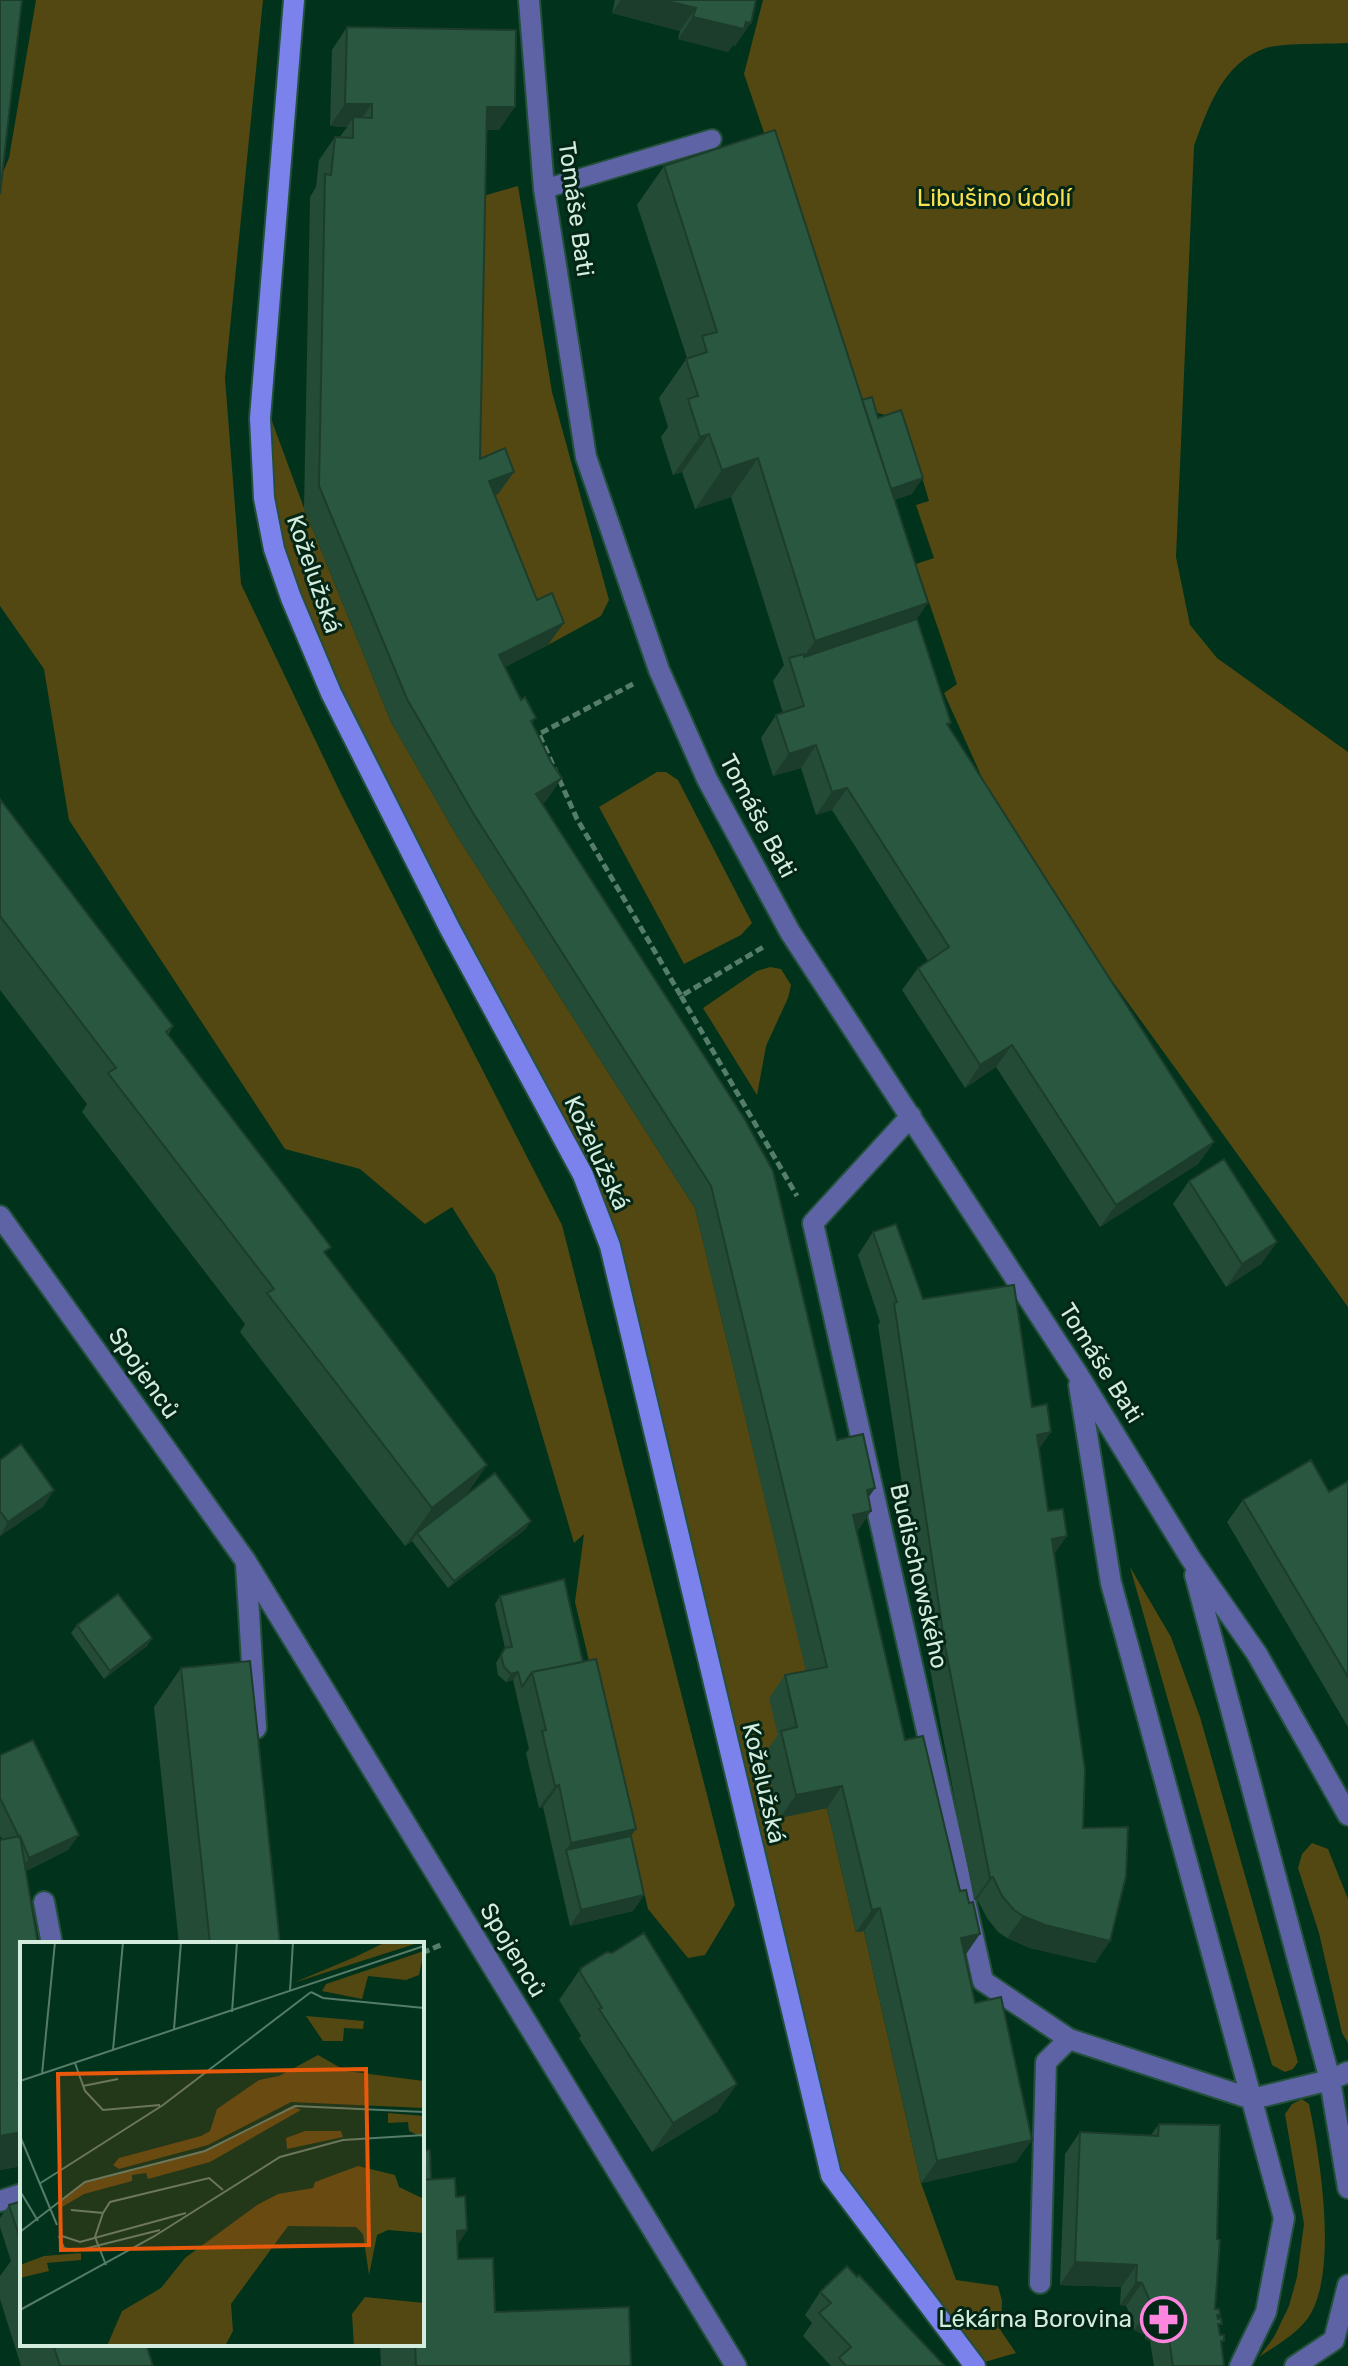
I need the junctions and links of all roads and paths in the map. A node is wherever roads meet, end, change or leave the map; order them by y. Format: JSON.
{"nodes":[{"id":1,"x":294,"y":0,"type":"edge"},
{"id":2,"x":529,"y":0,"type":"edge"},
{"id":3,"x":712,"y":139,"type":"dead end"},
{"id":4,"x":544,"y":189,"type":"junction"},
{"id":5,"x":659,"y":670,"type":"junction"},
{"id":6,"x":790,"y":932,"type":"junction"},
{"id":7,"x":681,"y":996,"type":"junction"},
{"id":8,"x":911,"y":1116,"type":"junction"},
{"id":9,"x":0,"y":1216,"type":"edge"},
{"id":10,"x":813,"y":1223,"type":"junction"},
{"id":11,"x":1077,"y":1373,"type":"junction"},
{"id":12,"x":1191,"y":1559,"type":"junction"},
{"id":13,"x":245,"y":1560,"type":"junction"},
{"id":14,"x":258,"y":1748,"type":"edge"},
{"id":15,"x":1348,"y":1815,"type":"edge"},
{"id":16,"x":44,"y":1902,"type":"dead end"},
{"id":17,"x":52,"y":1942,"type":"edge"},
{"id":18,"x":1069,"y":2039,"type":"junction"},
{"id":19,"x":1339,"y":2076,"type":"edge"},
{"id":20,"x":1252,"y":2099,"type":"junction"},
{"id":21,"x":1348,"y":2188,"type":"edge"},
{"id":22,"x":20,"y":2195,"type":"edge"},
{"id":23,"x":0,"y":2201,"type":"edge"},
{"id":24,"x":1040,"y":2283,"type":"dead end"},
{"id":25,"x":1348,"y":2285,"type":"edge"},
{"id":26,"x":736,"y":2366,"type":"edge"},
{"id":27,"x":975,"y":2366,"type":"edge"},
{"id":28,"x":1240,"y":2366,"type":"edge"},
{"id":29,"x":1295,"y":2366,"type":"edge"}],
"edges":[{"from":1,"to":27,"type":"main road","name":"Koželužská"},
{"from":2,"to":4,"type":"street","name":"Tomáše Bati"},
{"from":3,"to":4,"type":"lane"},
{"from":4,"to":5,"type":"street","name":"Tomáše Bati"},
{"from":5,"to":6,"type":"street","name":"Tomáše Bati"},
{"from":5,"to":7,"type":"path"},
{"from":6,"to":7,"type":"path"},
{"from":6,"to":8,"type":"street","name":"Tomáše Bati"},
{"from":7,"to":10,"type":"path"},
{"from":8,"to":10,"type":"street"},
{"from":8,"to":11,"type":"street","name":"Tomáše Bati"},
{"from":9,"to":13,"type":"street","name":"Spojenců"},
{"from":10,"to":18,"type":"street","name":"Budischowského"},
{"from":11,"to":12,"type":"street","name":"Tomáše Bati"},
{"from":11,"to":20,"type":"street"},
{"from":12,"to":15,"type":"street","name":"Tomáše Bati"},
{"from":12,"to":19,"type":"street","name":"Tomáše Bati"},
{"from":13,"to":14,"type":"street"},
{"from":13,"to":26,"type":"street","name":"Spojenců"},
{"from":16,"to":17,"type":"street"},
{"from":18,"to":20,"type":"street","name":"Budischowského"},
{"from":18,"to":24,"type":"street"},
{"from":19,"to":20,"type":"street"},
{"from":19,"to":21,"type":"street","name":"Tomáše Bati"},
{"from":20,"to":28,"type":"street"},
{"from":22,"to":23,"type":"street"},
{"from":25,"to":29,"type":"street"}]}
